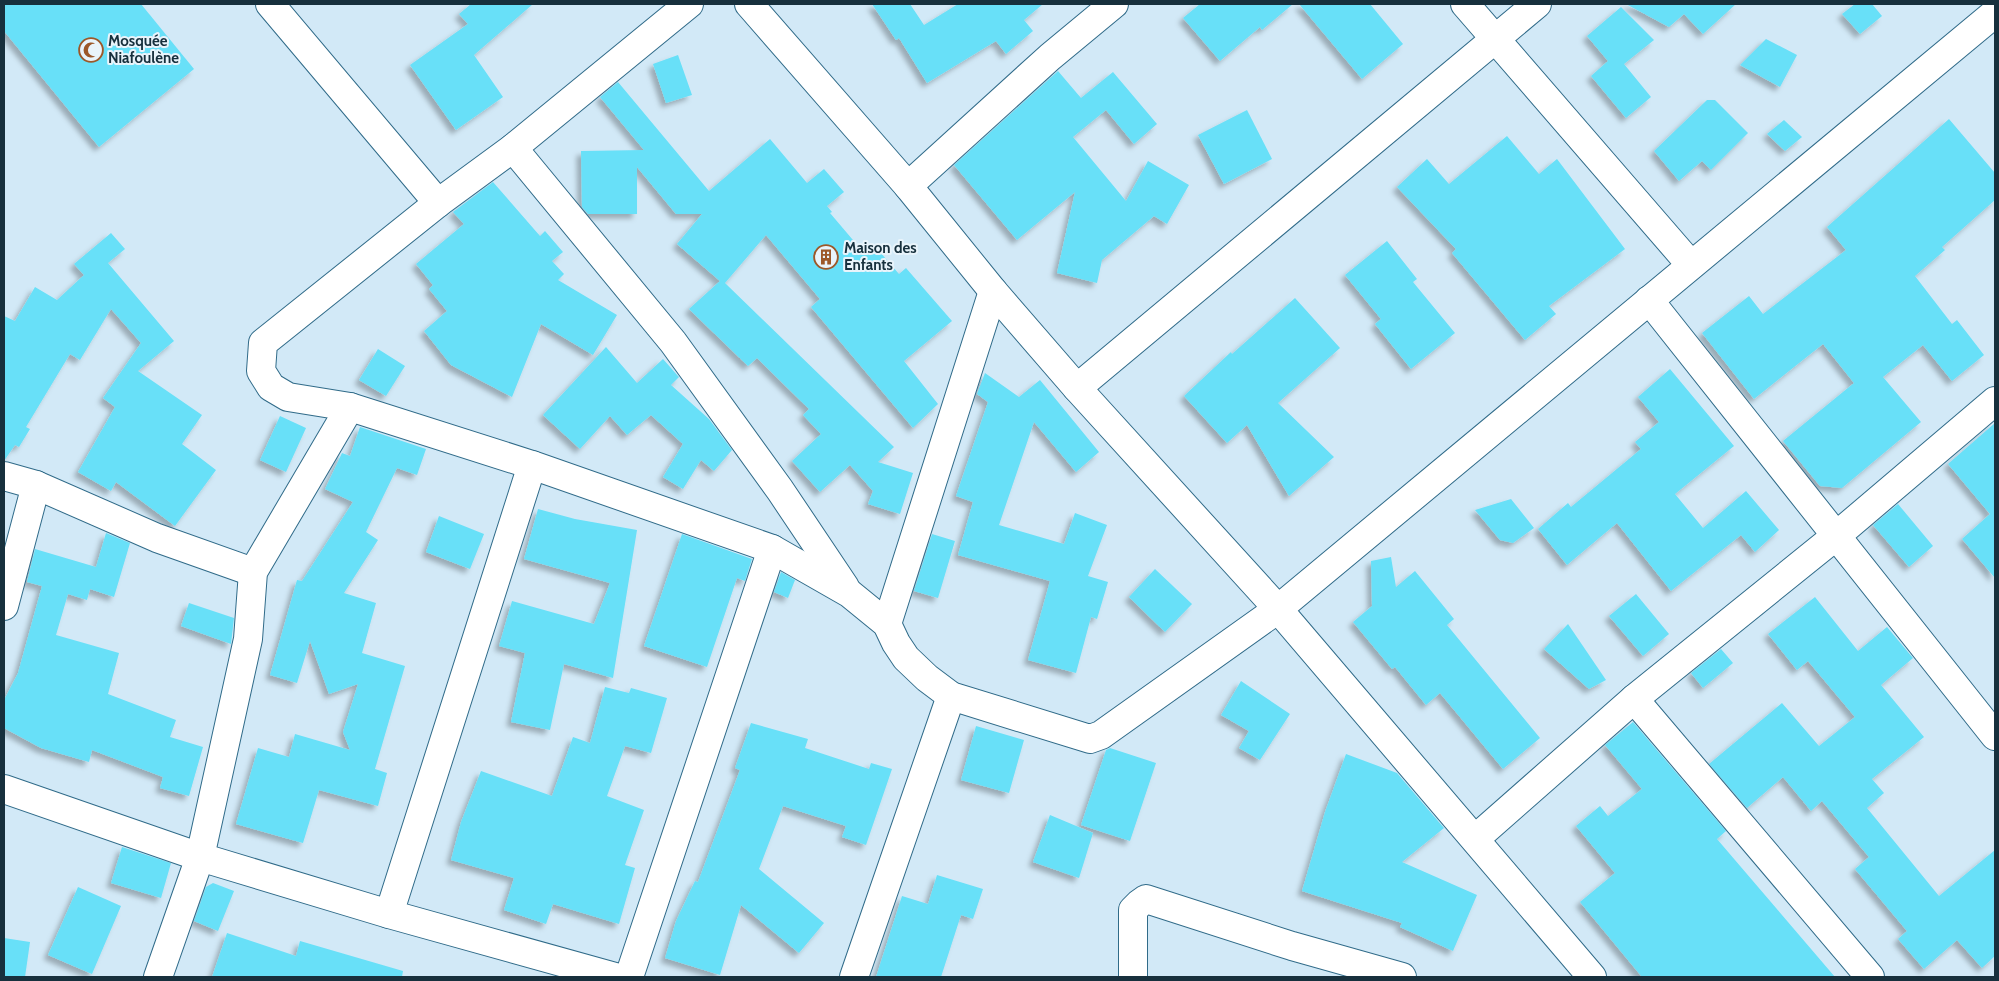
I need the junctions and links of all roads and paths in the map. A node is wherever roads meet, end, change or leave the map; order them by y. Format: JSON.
{"nodes":[{"id":1,"x":270,"y":4,"type":"edge"},
{"id":2,"x":689,"y":4,"type":"edge"},
{"id":3,"x":749,"y":4,"type":"edge"},
{"id":4,"x":1465,"y":4,"type":"edge"},
{"id":5,"x":1537,"y":4,"type":"edge"},
{"id":6,"x":1111,"y":5,"type":"edge"},
{"id":7,"x":1995,"y":13,"type":"edge"},
{"id":8,"x":1495,"y":39,"type":"junction"},
{"id":9,"x":513,"y":148,"type":"junction"},
{"id":10,"x":908,"y":186,"type":"junction"},
{"id":11,"x":438,"y":202,"type":"junction"},
{"id":12,"x":1691,"y":265,"type":"junction"},
{"id":13,"x":993,"y":291,"type":"junction"},
{"id":14,"x":1649,"y":300,"type":"junction"},
{"id":15,"x":1077,"y":388,"type":"junction"},
{"id":16,"x":1995,"y":401,"type":"edge"},
{"id":17,"x":350,"y":407,"type":"junction"},
{"id":18,"x":532,"y":465,"type":"junction"},
{"id":19,"x":4,"y":476,"type":"edge"},
{"id":20,"x":36,"y":485,"type":"junction"},
{"id":21,"x":1836,"y":536,"type":"junction"},
{"id":22,"x":772,"y":549,"type":"junction"},
{"id":23,"x":253,"y":572,"type":"junction"},
{"id":24,"x":849,"y":593,"type":"junction"},
{"id":25,"x":4,"y":606,"type":"edge"},
{"id":26,"x":1278,"y":609,"type":"junction"},
{"id":27,"x":887,"y":624,"type":"junction"},
{"id":28,"x":951,"y":696,"type":"junction"},
{"id":29,"x":1634,"y":699,"type":"junction"},
{"id":30,"x":1995,"y":736,"type":"edge"},
{"id":31,"x":4,"y":789,"type":"edge"},
{"id":32,"x":1475,"y":839,"type":"junction"},
{"id":33,"x":200,"y":857,"type":"junction"},
{"id":34,"x":389,"y":914,"type":"junction"},
{"id":35,"x":158,"y":977,"type":"edge"},
{"id":36,"x":615,"y":977,"type":"edge"},
{"id":37,"x":630,"y":977,"type":"edge"},
{"id":38,"x":854,"y":977,"type":"edge"},
{"id":39,"x":1133,"y":977,"type":"edge"},
{"id":40,"x":1402,"y":977,"type":"edge"},
{"id":41,"x":1592,"y":977,"type":"edge"},
{"id":42,"x":1870,"y":977,"type":"edge"}],
"edges":[{"from":1,"to":11,"type":"street"},
{"from":2,"to":9,"type":"street"},
{"from":3,"to":10,"type":"street"},
{"from":4,"to":8,"type":"street"},
{"from":5,"to":8,"type":"street"},
{"from":6,"to":10,"type":"street"},
{"from":7,"to":12,"type":"street"},
{"from":8,"to":12,"type":"street"},
{"from":8,"to":15,"type":"street"},
{"from":9,"to":11,"type":"street"},
{"from":9,"to":24,"type":"street"},
{"from":10,"to":13,"type":"street"},
{"from":11,"to":17,"type":"street"},
{"from":12,"to":14,"type":"street"},
{"from":13,"to":15,"type":"street"},
{"from":13,"to":27,"type":"street"},
{"from":14,"to":21,"type":"street"},
{"from":14,"to":26,"type":"street"},
{"from":15,"to":26,"type":"street"},
{"from":16,"to":21,"type":"street"},
{"from":17,"to":18,"type":"street"},
{"from":17,"to":23,"type":"street"},
{"from":18,"to":22,"type":"street"},
{"from":18,"to":34,"type":"street"},
{"from":19,"to":20,"type":"street"},
{"from":20,"to":23,"type":"street"},
{"from":20,"to":25,"type":"street"},
{"from":21,"to":29,"type":"street"},
{"from":21,"to":30,"type":"street"},
{"from":22,"to":24,"type":"street"},
{"from":22,"to":37,"type":"street"},
{"from":23,"to":33,"type":"street"},
{"from":24,"to":27,"type":"street"},
{"from":26,"to":28,"type":"street"},
{"from":26,"to":32,"type":"street"},
{"from":27,"to":28,"type":"street"},
{"from":28,"to":38,"type":"street"},
{"from":29,"to":32,"type":"street"},
{"from":29,"to":42,"type":"street"},
{"from":31,"to":33,"type":"street"},
{"from":32,"to":41,"type":"street"},
{"from":33,"to":34,"type":"street"},
{"from":33,"to":35,"type":"street"},
{"from":34,"to":36,"type":"street"},
{"from":39,"to":40,"type":"street"}]}
